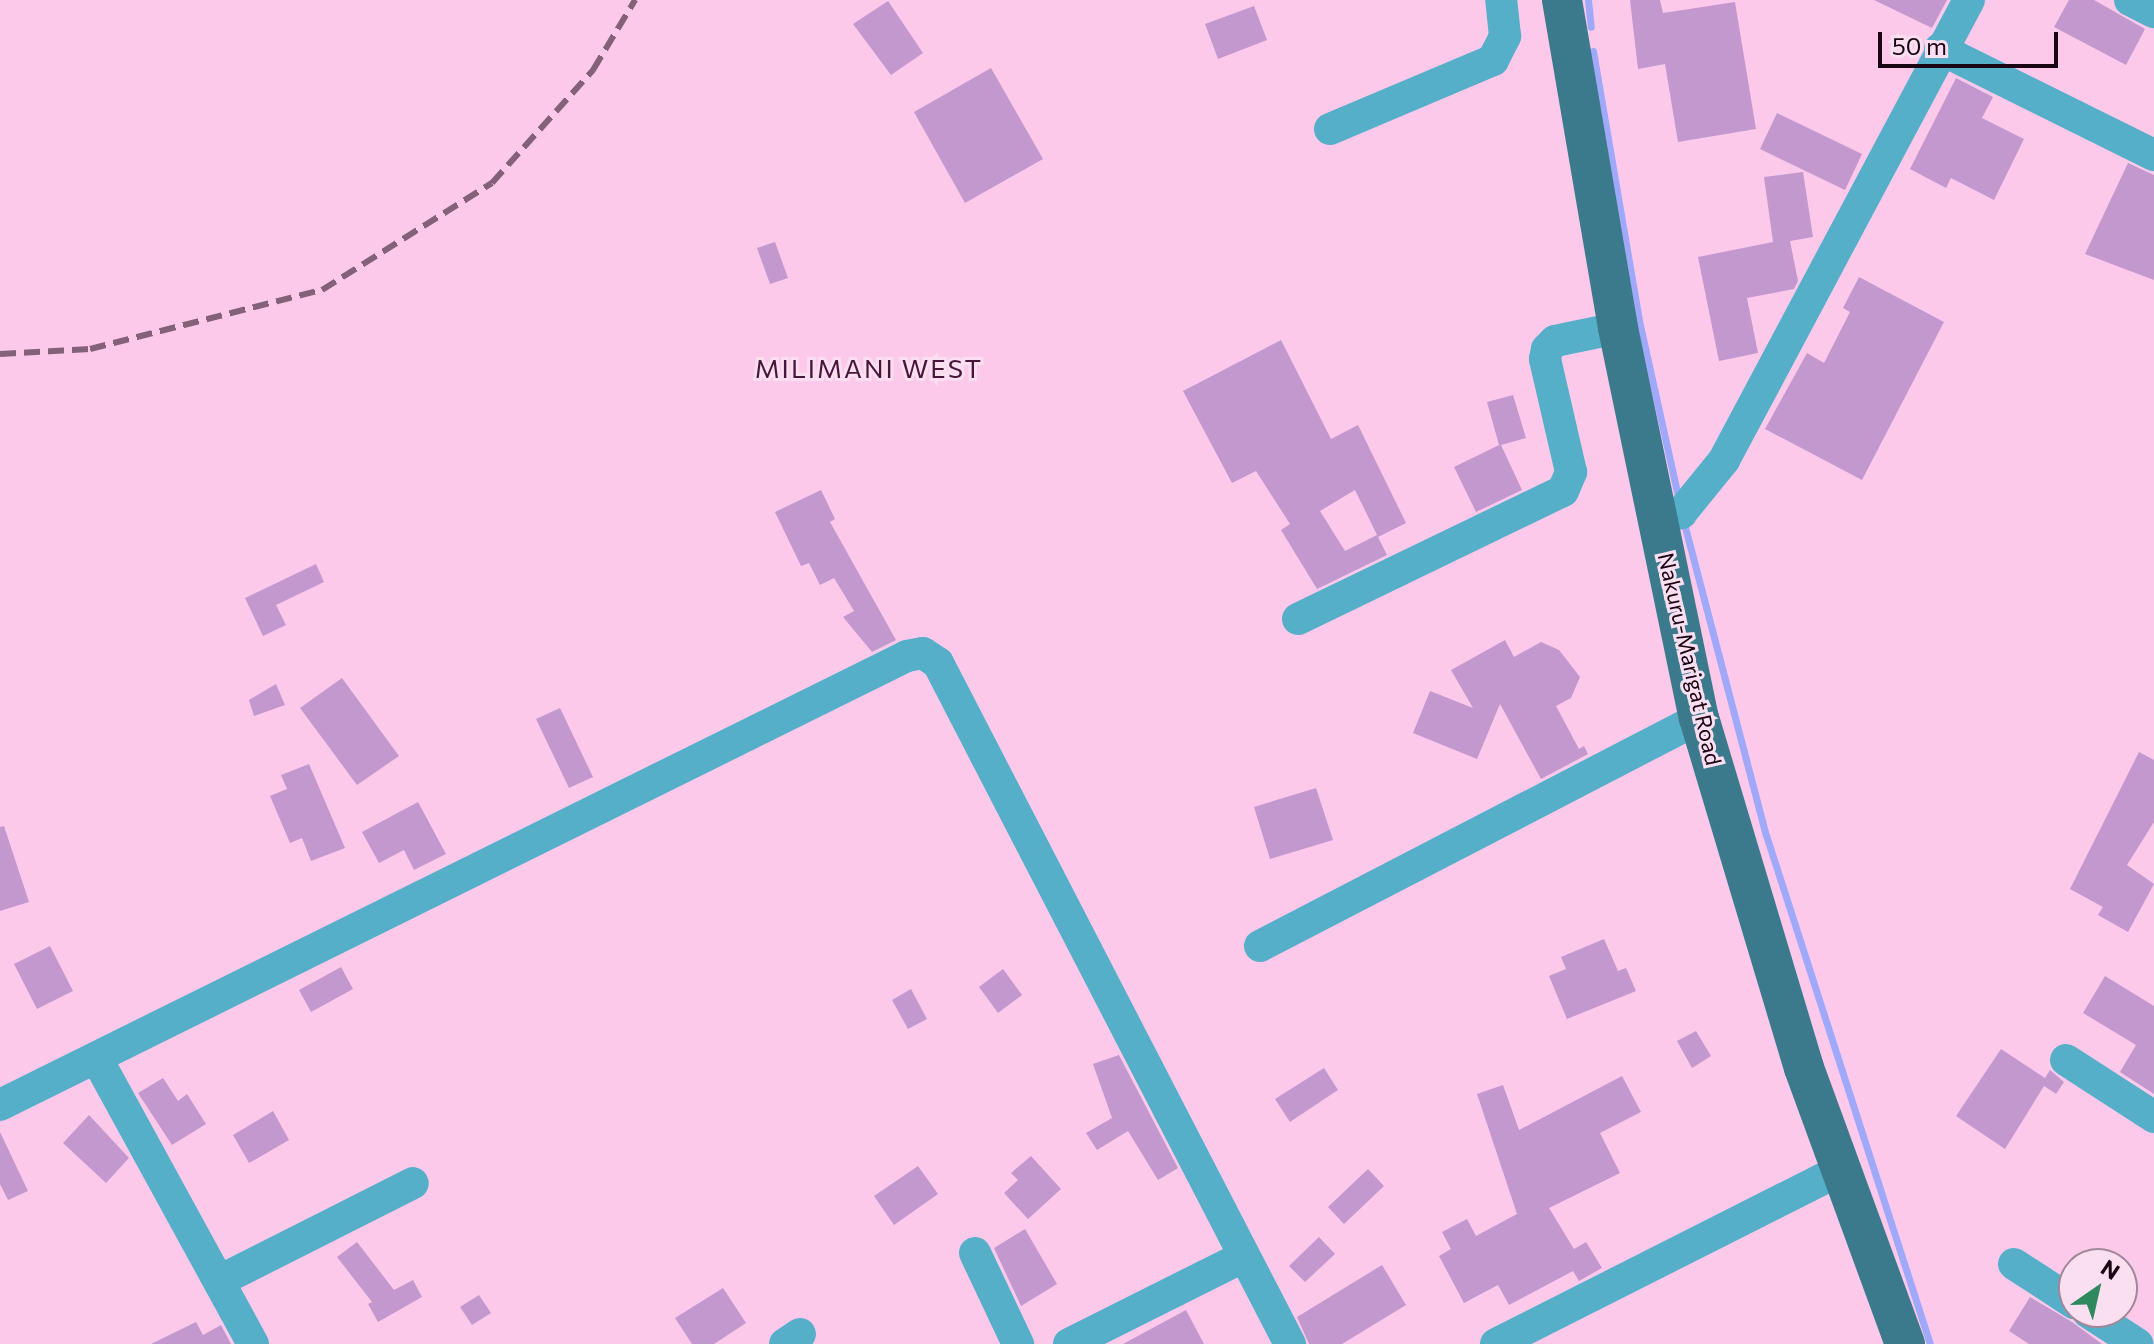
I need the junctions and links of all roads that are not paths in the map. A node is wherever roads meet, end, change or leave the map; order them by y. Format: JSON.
{"nodes":[{"id":1,"x":1501,"y":0,"type":"edge"},
{"id":2,"x":1562,"y":0,"type":"edge"},
{"id":3,"x":1969,"y":0,"type":"edge"},
{"id":4,"x":2130,"y":0,"type":"edge"},
{"id":5,"x":2154,"y":12,"type":"edge"},
{"id":6,"x":1940,"y":49,"type":"junction"},
{"id":7,"x":1330,"y":129,"type":"dead end"},
{"id":8,"x":2154,"y":155,"type":"edge"},
{"id":9,"x":1618,"y":328,"type":"junction"},
{"id":10,"x":1658,"y":518,"type":"junction"},
{"id":11,"x":1298,"y":619,"type":"dead end"},
{"id":12,"x":1699,"y":718,"type":"junction"},
{"id":13,"x":1260,"y":946,"type":"dead end"},
{"id":14,"x":97,"y":1059,"type":"junction"},
{"id":15,"x":2066,"y":1060,"type":"dead end"},
{"id":16,"x":0,"y":1105,"type":"edge"},
{"id":17,"x":2154,"y":1117,"type":"edge"},
{"id":18,"x":1843,"y":1169,"type":"junction"},
{"id":19,"x":413,"y":1183,"type":"dead end"},
{"id":20,"x":975,"y":1253,"type":"dead end"},
{"id":21,"x":1243,"y":1257,"type":"junction"},
{"id":22,"x":2014,"y":1264,"type":"dead end"},
{"id":23,"x":219,"y":1281,"type":"junction"},
{"id":24,"x":2058,"y":1293,"type":"edge"},
{"id":25,"x":2112,"y":1328,"type":"edge"},
{"id":26,"x":253,"y":1344,"type":"edge"},
{"id":27,"x":1018,"y":1344,"type":"edge"},
{"id":28,"x":1069,"y":1344,"type":"edge"},
{"id":29,"x":1290,"y":1344,"type":"edge"},
{"id":30,"x":1496,"y":1344,"type":"edge"},
{"id":31,"x":1905,"y":1344,"type":"edge"},
{"id":32,"x":2137,"y":1344,"type":"edge"}],
"edges":[{"from":1,"to":7,"type":"street"},
{"from":2,"to":9,"type":"main road","name":"Nakuru-Marigat Road"},
{"from":3,"to":6,"type":"street"},
{"from":4,"to":5,"type":"street"},
{"from":6,"to":8,"type":"street"},
{"from":6,"to":10,"type":"street"},
{"from":9,"to":10,"type":"main road","name":"Nakuru-Marigat Road"},
{"from":9,"to":11,"type":"street"},
{"from":10,"to":12,"type":"main road","name":"Nakuru-Marigat Road"},
{"from":12,"to":13,"type":"street"},
{"from":12,"to":18,"type":"main road","name":"Nakuru-Marigat Road"},
{"from":14,"to":16,"type":"street"},
{"from":14,"to":21,"type":"street"},
{"from":14,"to":23,"type":"street"},
{"from":15,"to":17,"type":"street"},
{"from":18,"to":30,"type":"street"},
{"from":18,"to":31,"type":"main road","name":"Nakuru-Marigat Road"},
{"from":19,"to":23,"type":"street"},
{"from":20,"to":27,"type":"street"},
{"from":21,"to":28,"type":"street"},
{"from":21,"to":29,"type":"street"},
{"from":22,"to":24,"type":"street"},
{"from":23,"to":26,"type":"street"},
{"from":25,"to":32,"type":"street"}]}
